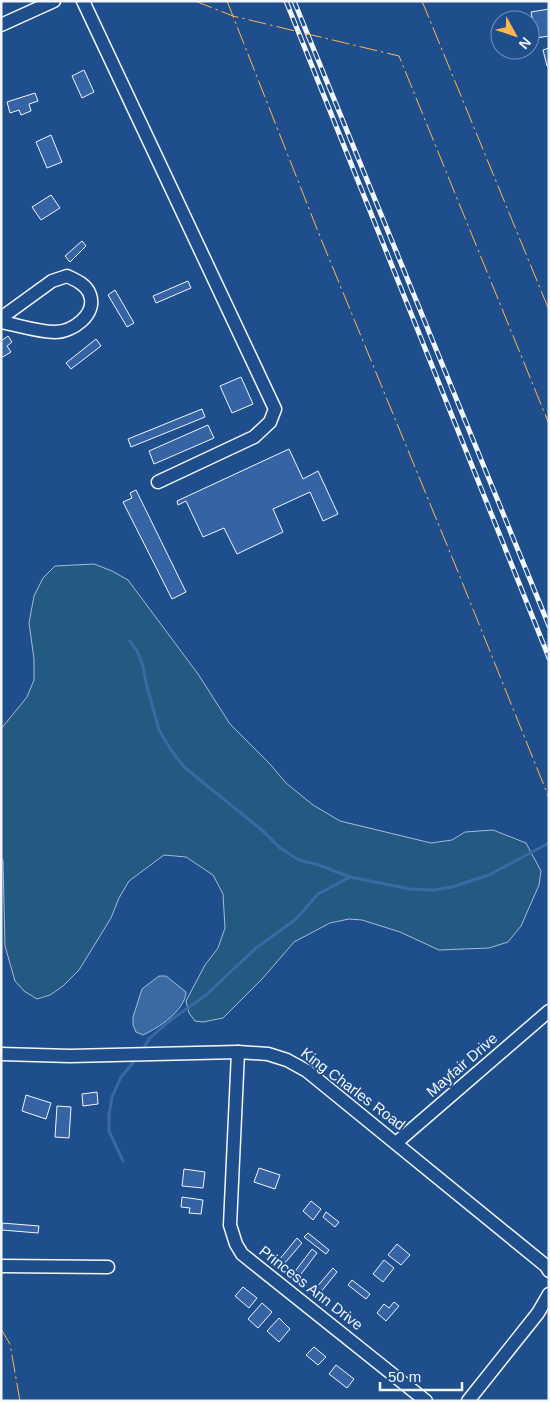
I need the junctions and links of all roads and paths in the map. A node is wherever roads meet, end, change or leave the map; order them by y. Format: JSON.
{"nodes":[{"id":1,"x":54,"y":1,"type":"edge"},
{"id":2,"x":83,"y":1,"type":"edge"},
{"id":3,"x":1,"y":25,"type":"edge"},
{"id":4,"x":1,"y":320,"type":"edge"},
{"id":5,"x":158,"y":482,"type":"dead end"},
{"id":6,"x":549,"y":1011,"type":"edge"},
{"id":7,"x":238,"y":1052,"type":"junction"},
{"id":8,"x":1,"y":1054,"type":"edge"},
{"id":9,"x":396,"y":1143,"type":"junction"},
{"id":10,"x":1,"y":1266,"type":"edge"},
{"id":11,"x":108,"y":1267,"type":"dead end"},
{"id":12,"x":549,"y":1271,"type":"edge"},
{"id":13,"x":549,"y":1294,"type":"edge"},
{"id":14,"x":426,"y":1401,"type":"edge"},
{"id":15,"x":468,"y":1401,"type":"edge"}],
"edges":[{"from":1,"to":3,"type":"street"},
{"from":2,"to":5,"type":"street"},
{"from":4,"to":4,"type":"street"},
{"from":6,"to":9,"type":"street","name":"Mayfair Drive"},
{"from":7,"to":8,"type":"street","name":"King Charles Road"},
{"from":7,"to":9,"type":"street","name":"King Charles Road"},
{"from":7,"to":14,"type":"street","name":"Princess Ann Drive"},
{"from":9,"to":12,"type":"street","name":"King Charles Road"},
{"from":10,"to":11,"type":"street"},
{"from":13,"to":15,"type":"street"}]}
